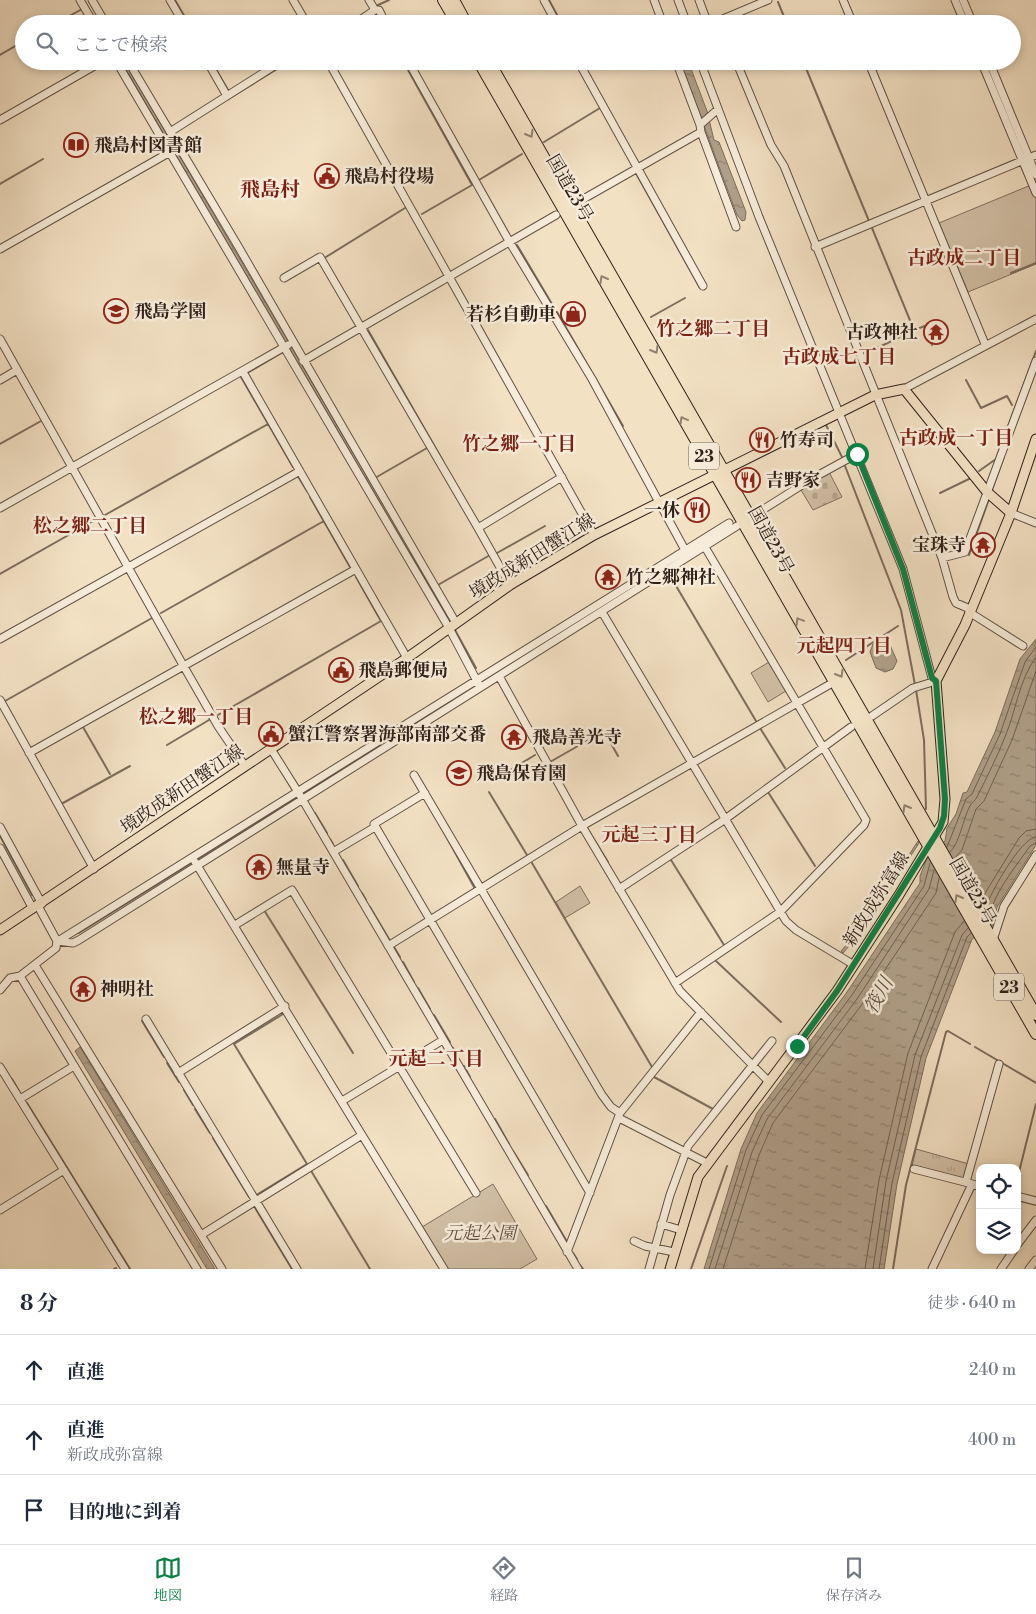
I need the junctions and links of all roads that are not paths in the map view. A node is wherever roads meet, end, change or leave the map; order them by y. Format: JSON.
{"nodes":[{"id":1,"x":80,"y":0,"type":"edge"},
{"id":2,"x":92,"y":0,"type":"edge"},
{"id":3,"x":170,"y":0,"type":"edge"},
{"id":4,"x":293,"y":0,"type":"edge"},
{"id":5,"x":369,"y":0,"type":"edge"},
{"id":6,"x":443,"y":0,"type":"edge"},
{"id":7,"x":454,"y":0,"type":"edge"},
{"id":8,"x":544,"y":0,"type":"edge"},
{"id":9,"x":654,"y":0,"type":"edge"},
{"id":10,"x":678,"y":0,"type":"edge"},
{"id":11,"x":699,"y":0,"type":"edge"},
{"id":12,"x":768,"y":0,"type":"edge"},
{"id":13,"x":843,"y":0,"type":"edge"},
{"id":14,"x":955,"y":0,"type":"edge"},
{"id":15,"x":963,"y":0,"type":"edge"},
{"id":16,"x":375,"y":10,"type":"junction"},
{"id":17,"x":89,"y":15,"type":"edge"},
{"id":18,"x":101,"y":15,"type":"edge"},
{"id":19,"x":179,"y":15,"type":"edge"},
{"id":20,"x":302,"y":15,"type":"edge"},
{"id":21,"x":368,"y":15,"type":"edge"},
{"id":22,"x":382,"y":15,"type":"edge"},
{"id":23,"x":452,"y":15,"type":"edge"},
{"id":24,"x":463,"y":15,"type":"edge"},
{"id":25,"x":552,"y":15,"type":"edge"},
{"id":26,"x":660,"y":15,"type":"edge"},
{"id":27,"x":684,"y":15,"type":"edge"},
{"id":28,"x":705,"y":15,"type":"edge"},
{"id":29,"x":735,"y":15,"type":"edge"},
{"id":30,"x":849,"y":15,"type":"edge"},
{"id":31,"x":961,"y":15,"type":"edge"},
{"id":32,"x":969,"y":15,"type":"edge"},
{"id":33,"x":87,"y":70,"type":"edge"},
{"id":34,"x":121,"y":70,"type":"edge"},
{"id":35,"x":133,"y":70,"type":"edge"},
{"id":36,"x":211,"y":70,"type":"edge"},
{"id":37,"x":268,"y":70,"type":"edge"},
{"id":38,"x":333,"y":70,"type":"edge"},
{"id":39,"x":413,"y":70,"type":"edge"},
{"id":40,"x":483,"y":70,"type":"edge"},
{"id":41,"x":494,"y":70,"type":"edge"},
{"id":42,"x":583,"y":70,"type":"edge"},
{"id":43,"x":679,"y":70,"type":"edge"},
{"id":44,"x":703,"y":70,"type":"edge"},
{"id":45,"x":740,"y":70,"type":"edge"},
{"id":46,"x":872,"y":70,"type":"edge"},
{"id":47,"x":985,"y":70,"type":"edge"},
{"id":48,"x":993,"y":70,"type":"edge"},
{"id":49,"x":227,"y":96,"type":"junction"},
{"id":50,"x":717,"y":110,"type":"junction"},
{"id":51,"x":0,"y":120,"type":"edge"},
{"id":52,"x":701,"y":127,"type":"junction"},
{"id":53,"x":170,"y":132,"type":"junction"},
{"id":54,"x":179,"y":147,"type":"junction"},
{"id":55,"x":170,"y":153,"type":"junction"},
{"id":56,"x":1029,"y":158,"type":"edge"},
{"id":57,"x":638,"y":168,"type":"junction"},
{"id":58,"x":1036,"y":175,"type":"edge"},
{"id":59,"x":1036,"y":193,"type":"edge"},
{"id":60,"x":578,"y":202,"type":"dead end"},
{"id":61,"x":926,"y":202,"type":"junction"},
{"id":62,"x":556,"y":215,"type":"dead end"},
{"id":63,"x":736,"y":227,"type":"dead end"},
{"id":64,"x":509,"y":241,"type":"junction"},
{"id":65,"x":238,"y":246,"type":"junction"},
{"id":66,"x":815,"y":247,"type":"junction"},
{"id":67,"x":0,"y":249,"type":"edge"},
{"id":68,"x":229,"y":252,"type":"junction"},
{"id":69,"x":450,"y":276,"type":"junction"},
{"id":70,"x":284,"y":278,"type":"dead end"},
{"id":71,"x":703,"y":286,"type":"dead end"},
{"id":72,"x":1036,"y":319,"type":"edge"},
{"id":73,"x":361,"y":328,"type":"junction"},
{"id":74,"x":0,"y":339,"type":"edge"},
{"id":75,"x":292,"y":342,"type":"junction"},
{"id":76,"x":985,"y":344,"type":"junction"},
{"id":77,"x":285,"y":347,"type":"junction"},
{"id":78,"x":303,"y":361,"type":"junction"},
{"id":79,"x":1036,"y":361,"type":"edge"},
{"id":80,"x":17,"y":370,"type":"junction"},
{"id":81,"x":243,"y":372,"type":"junction"},
{"id":82,"x":0,"y":380,"type":"edge"},
{"id":83,"x":904,"y":389,"type":"junction"},
{"id":84,"x":876,"y":395,"type":"junction"},
{"id":85,"x":840,"y":413,"type":"junction"},
{"id":86,"x":1036,"y":439,"type":"edge"},
{"id":87,"x":857,"y":454,"type":"junction"},
{"id":88,"x":72,"y":468,"type":"junction"},
{"id":89,"x":300,"y":471,"type":"junction"},
{"id":90,"x":725,"y":471,"type":"junction"},
{"id":91,"x":715,"y":476,"type":"junction"},
{"id":92,"x":562,"y":477,"type":"junction"},
{"id":93,"x":988,"y":492,"type":"junction"},
{"id":94,"x":659,"y":503,"type":"junction"},
{"id":95,"x":0,"y":508,"type":"edge"},
{"id":96,"x":1012,"y":513,"type":"junction"},
{"id":97,"x":756,"y":514,"type":"dead end"},
{"id":98,"x":729,"y":523,"type":"dead end"},
{"id":99,"x":1036,"y":523,"type":"edge"},
{"id":100,"x":737,"y":526,"type":"dead end"},
{"id":101,"x":478,"y":528,"type":"junction"},
{"id":102,"x":594,"y":535,"type":"junction"},
{"id":103,"x":705,"y":547,"type":"junction"},
{"id":104,"x":685,"y":550,"type":"junction"},
{"id":105,"x":942,"y":558,"type":"junction"},
{"id":106,"x":128,"y":567,"type":"junction"},
{"id":107,"x":356,"y":569,"type":"junction"},
{"id":108,"x":510,"y":585,"type":"junction"},
{"id":109,"x":970,"y":611,"type":"junction"},
{"id":110,"x":602,"y":612,"type":"junction"},
{"id":111,"x":452,"y":626,"type":"junction"},
{"id":112,"x":0,"y":639,"type":"edge"},
{"id":113,"x":1023,"y":646,"type":"dead end"},
{"id":114,"x":406,"y":658,"type":"junction"},
{"id":115,"x":183,"y":665,"type":"junction"},
{"id":116,"x":500,"y":676,"type":"junction"},
{"id":117,"x":476,"y":680,"type":"junction"},
{"id":118,"x":936,"y":681,"type":"junction"},
{"id":119,"x":834,"y":682,"type":"junction"},
{"id":120,"x":481,"y":688,"type":"junction"},
{"id":121,"x":0,"y":700,"type":"edge"},
{"id":122,"x":797,"y":702,"type":"junction"},
{"id":123,"x":872,"y":716,"type":"dead end"},
{"id":124,"x":851,"y":727,"type":"dead end"},
{"id":125,"x":823,"y":746,"type":"junction"},
{"id":126,"x":271,"y":749,"type":"junction"},
{"id":127,"x":29,"y":752,"type":"junction"},
{"id":128,"x":690,"y":763,"type":"junction"},
{"id":129,"x":245,"y":766,"type":"junction"},
{"id":130,"x":414,"y":775,"type":"dead end"},
{"id":131,"x":298,"y":792,"type":"junction"},
{"id":132,"x":425,"y":793,"type":"junction"},
{"id":133,"x":302,"y":799,"type":"junction"},
{"id":134,"x":724,"y":820,"type":"junction"},
{"id":135,"x":582,"y":826,"type":"junction"},
{"id":136,"x":0,"y":827,"type":"edge"},
{"id":137,"x":375,"y":827,"type":"junction"},
{"id":138,"x":932,"y":844,"type":"junction"},
{"id":139,"x":0,"y":848,"type":"edge"},
{"id":140,"x":333,"y":852,"type":"junction"},
{"id":141,"x":1036,"y":855,"type":"edge"},
{"id":142,"x":193,"y":858,"type":"junction"},
{"id":143,"x":198,"y":865,"type":"junction"},
{"id":144,"x":94,"y":869,"type":"junction"},
{"id":145,"x":481,"y":889,"type":"junction"},
{"id":146,"x":619,"y":889,"type":"junction"},
{"id":147,"x":38,"y":906,"type":"junction"},
{"id":148,"x":780,"y":912,"type":"junction"},
{"id":149,"x":430,"y":920,"type":"junction"},
{"id":150,"x":235,"y":925,"type":"junction"},
{"id":151,"x":0,"y":930,"type":"edge"},
{"id":152,"x":988,"y":938,"type":"junction"},
{"id":153,"x":57,"y":941,"type":"junction"},
{"id":154,"x":388,"y":946,"type":"junction"},
{"id":155,"x":35,"y":964,"type":"junction"},
{"id":156,"x":854,"y":965,"type":"junction"},
{"id":157,"x":20,"y":976,"type":"junction"},
{"id":158,"x":0,"y":979,"type":"edge"},
{"id":159,"x":675,"y":983,"type":"junction"},
{"id":160,"x":2,"y":988,"type":"edge"},
{"id":161,"x":285,"y":1006,"type":"junction"},
{"id":162,"x":701,"y":1012,"type":"junction"},
{"id":163,"x":1036,"y":1015,"type":"edge"},
{"id":164,"x":146,"y":1019,"type":"dead end"},
{"id":165,"x":1036,"y":1034,"type":"edge"},
{"id":166,"x":443,"y":1040,"type":"junction"},
{"id":167,"x":772,"y":1040,"type":"dead end"},
{"id":168,"x":999,"y":1064,"type":"dead end"},
{"id":169,"x":753,"y":1065,"type":"junction"},
{"id":170,"x":74,"y":1066,"type":"junction"},
{"id":171,"x":399,"y":1066,"type":"junction"},
{"id":172,"x":0,"y":1067,"type":"edge"},
{"id":173,"x":178,"y":1073,"type":"junction"},
{"id":174,"x":2,"y":1076,"type":"edge"},
{"id":175,"x":769,"y":1082,"type":"junction"},
{"id":176,"x":20,"y":1099,"type":"junction"},
{"id":177,"x":342,"y":1100,"type":"junction"},
{"id":178,"x":619,"y":1115,"type":"junction"},
{"id":179,"x":362,"y":1135,"type":"junction"},
{"id":180,"x":685,"y":1153,"type":"junction"},
{"id":181,"x":706,"y":1163,"type":"junction"},
{"id":182,"x":914,"y":1169,"type":"dead end"},
{"id":183,"x":64,"y":1170,"type":"junction"},
{"id":184,"x":973,"y":1184,"type":"edge"},
{"id":185,"x":476,"y":1193,"type":"dead end"},
{"id":186,"x":590,"y":1193,"type":"junction"},
{"id":187,"x":1021,"y":1197,"type":"edge"},
{"id":188,"x":255,"y":1199,"type":"junction"},
{"id":189,"x":1036,"y":1201,"type":"edge"},
{"id":190,"x":0,"y":1210,"type":"edge"},
{"id":191,"x":1036,"y":1220,"type":"edge"},
{"id":192,"x":662,"y":1224,"type":"junction"},
{"id":193,"x":681,"y":1230,"type":"junction"},
{"id":194,"x":201,"y":1235,"type":"junction"},
{"id":195,"x":1021,"y":1240,"type":"edge"},
{"id":196,"x":634,"y":1241,"type":"dead end"},
{"id":197,"x":654,"y":1248,"type":"junction"},
{"id":198,"x":567,"y":1252,"type":"junction"},
{"id":199,"x":674,"y":1252,"type":"junction"},
{"id":200,"x":1011,"y":1254,"type":"edge"},
{"id":201,"x":1036,"y":1260,"type":"edge"},
{"id":202,"x":125,"y":1269,"type":"edge"},
{"id":203,"x":197,"y":1269,"type":"edge"},
{"id":204,"x":222,"y":1269,"type":"edge"},
{"id":205,"x":297,"y":1269,"type":"edge"},
{"id":206,"x":444,"y":1269,"type":"edge"},
{"id":207,"x":578,"y":1269,"type":"edge"},
{"id":208,"x":649,"y":1269,"type":"edge"},
{"id":209,"x":670,"y":1269,"type":"edge"},
{"id":210,"x":932,"y":1269,"type":"edge"},
{"id":211,"x":1001,"y":1269,"type":"edge"},
{"id":212,"x":1029,"y":1269,"type":"edge"}],
"edges":[{"from":1,"to":17,"type":"street"},
{"from":2,"to":18,"type":"street"},
{"from":3,"to":19,"type":"street"},
{"from":4,"to":20,"type":"street"},
{"from":5,"to":16,"type":"street"},
{"from":6,"to":23,"type":"highway"},
{"from":7,"to":24,"type":"highway"},
{"from":8,"to":25,"type":"street"},
{"from":9,"to":26,"type":"street"},
{"from":10,"to":27,"type":"street"},
{"from":11,"to":28,"type":"street"},
{"from":12,"to":29,"type":"street"},
{"from":13,"to":30,"type":"street"},
{"from":14,"to":31,"type":"street"},
{"from":15,"to":32,"type":"street"},
{"from":16,"to":21,"type":"street"},
{"from":16,"to":22,"type":"street"},
{"from":33,"to":51,"type":"street"},
{"from":34,"to":55,"type":"street"},
{"from":35,"to":53,"type":"street"},
{"from":36,"to":49,"type":"street"},
{"from":37,"to":49,"type":"street"},
{"from":38,"to":69,"type":"street"},
{"from":39,"to":64,"type":"street"},
{"from":91,"to":40,"type":"highway","name":"国道23号","number":"23","one_way":true},
{"from":41,"to":90,"type":"highway","name":"国道23号","number":"23","one_way":true},
{"from":42,"to":57,"type":"street"},
{"from":43,"to":52,"type":"street"},
{"from":44,"to":50,"type":"street"},
{"from":45,"to":66,"type":"street"},
{"from":46,"to":61,"type":"street"},
{"from":47,"to":56,"type":"street"},
{"from":48,"to":56,"type":"street"},
{"from":49,"to":53,"type":"street"},
{"from":50,"to":52,"type":"street"},
{"from":50,"to":85,"type":"street"},
{"from":52,"to":57,"type":"street"},
{"from":52,"to":63,"type":"street"},
{"from":53,"to":54,"type":"street"},
{"from":54,"to":55,"type":"street"},
{"from":54,"to":65,"type":"street"},
{"from":55,"to":67,"type":"street"},
{"from":55,"to":68,"type":"street"},
{"from":56,"to":58,"type":"street"},
{"from":56,"to":59,"type":"street"},
{"from":56,"to":61,"type":"street"},
{"from":57,"to":60,"type":"street"},
{"from":57,"to":71,"type":"street"},
{"from":61,"to":66,"type":"street"},
{"from":61,"to":76,"type":"street"},
{"from":62,"to":64,"type":"street"},
{"from":64,"to":69,"type":"street"},
{"from":64,"to":94,"type":"street"},
{"from":65,"to":68,"type":"street"},
{"from":65,"to":75,"type":"street"},
{"from":66,"to":84,"type":"street"},
{"from":68,"to":77,"type":"street"},
{"from":69,"to":73,"type":"street"},
{"from":69,"to":92,"type":"street"},
{"from":70,"to":73,"type":"street"},
{"from":72,"to":76,"type":"street"},
{"from":73,"to":78,"type":"street"},
{"from":73,"to":101,"type":"street"},
{"from":74,"to":80,"type":"street"},
{"from":75,"to":77,"type":"street"},
{"from":75,"to":78,"type":"street"},
{"from":76,"to":83,"type":"street"},
{"from":77,"to":81,"type":"street"},
{"from":77,"to":111,"type":"street"},
{"from":78,"to":111,"type":"street"},
{"from":79,"to":93,"type":"street"},
{"from":80,"to":82,"type":"street"},
{"from":80,"to":88,"type":"street"},
{"from":81,"to":88,"type":"street"},
{"from":81,"to":89,"type":"street"},
{"from":83,"to":84,"type":"main road","name":"境政成新田蟹江線"},
{"from":83,"to":93,"type":"main road"},
{"from":84,"to":85,"type":"main road","name":"境政成新田蟹江線"},
{"from":84,"to":105,"type":"street"},
{"from":85,"to":87,"type":"street"},
{"from":85,"to":90,"type":"main road","name":"境政成新田蟹江線"},
{"from":86,"to":96,"type":"main road"},
{"from":87,"to":97,"type":"street"},
{"from":87,"to":118,"type":"street"},
{"from":88,"to":95,"type":"street"},
{"from":88,"to":106,"type":"street"},
{"from":89,"to":106,"type":"street"},
{"from":89,"to":107,"type":"street"},
{"from":90,"to":91,"type":"main road","name":"境政成新田蟹江線"},
{"from":90,"to":138,"type":"highway","name":"国道23号","number":"23","one_way":true},
{"from":91,"to":94,"type":"main road","name":"境政成新田蟹江線"},
{"from":119,"to":91,"type":"highway","name":"国道23号","number":"23","one_way":true},
{"from":92,"to":101,"type":"street"},
{"from":92,"to":102,"type":"street"},
{"from":93,"to":96,"type":"main road"},
{"from":93,"to":105,"type":"street"},
{"from":94,"to":102,"type":"main road","name":"境政成新田蟹江線"},
{"from":94,"to":104,"type":"street"},
{"from":96,"to":99,"type":"street"},
{"from":96,"to":109,"type":"main road","name":"新政成弥富線"},
{"from":98,"to":104,"type":"street"},
{"from":100,"to":103,"type":"street"},
{"from":101,"to":108,"type":"street"},
{"from":102,"to":108,"type":"main road","name":"境政成新田蟹江線"},
{"from":103,"to":110,"type":"street"},
{"from":103,"to":122,"type":"street"},
{"from":104,"to":117,"type":"street"},
{"from":105,"to":109,"type":"street"},
{"from":106,"to":112,"type":"street"},
{"from":106,"to":115,"type":"street"},
{"from":107,"to":114,"type":"street"},
{"from":107,"to":115,"type":"street"},
{"from":108,"to":111,"type":"main road","name":"境政成新田蟹江線"},
{"from":109,"to":113,"type":"street"},
{"from":109,"to":118,"type":"main road","name":"新政成弥富線"},
{"from":110,"to":116,"type":"street"},
{"from":110,"to":128,"type":"street"},
{"from":111,"to":114,"type":"main road","name":"境政成新田蟹江線"},
{"from":111,"to":117,"type":"street"},
{"from":114,"to":126,"type":"main road","name":"境政成新田蟹江線"},
{"from":115,"to":127,"type":"street"},
{"from":115,"to":129,"type":"street"},
{"from":116,"to":120,"type":"street"},
{"from":116,"to":135,"type":"street"},
{"from":117,"to":120,"type":"street"},
{"from":117,"to":131,"type":"street"},
{"from":118,"to":123,"type":"street"},
{"from":118,"to":138,"type":"main road","name":"新政成弥富線"},
{"from":119,"to":122,"type":"street"},
{"from":138,"to":119,"type":"highway","name":"国道23号","number":"23","one_way":true},
{"from":120,"to":133,"type":"street"},
{"from":121,"to":127,"type":"street"},
{"from":122,"to":125,"type":"street"},
{"from":122,"to":128,"type":"street"},
{"from":124,"to":125,"type":"street"},
{"from":125,"to":134,"type":"street"},
{"from":125,"to":148,"type":"street"},
{"from":126,"to":129,"type":"main road","name":"境政成新田蟹江線"},
{"from":126,"to":131,"type":"street"},
{"from":127,"to":144,"type":"street"},
{"from":128,"to":134,"type":"street"},
{"from":128,"to":135,"type":"street"},
{"from":129,"to":144,"type":"main road","name":"境政成新田蟹江線"},
{"from":130,"to":132,"type":"street"},
{"from":131,"to":133,"type":"street"},
{"from":131,"to":142,"type":"street"},
{"from":132,"to":137,"type":"street"},
{"from":132,"to":145,"type":"street"},
{"from":133,"to":140,"type":"street"},
{"from":133,"to":143,"type":"street"},
{"from":134,"to":146,"type":"street"},
{"from":134,"to":148,"type":"street"},
{"from":135,"to":145,"type":"street"},
{"from":135,"to":146,"type":"street"},
{"from":136,"to":147,"type":"street"},
{"from":137,"to":140,"type":"street"},
{"from":137,"to":149,"type":"street"},
{"from":138,"to":152,"type":"highway","name":"国道23号","number":"23"},
{"from":138,"to":156,"type":"main road","name":"新政成弥富線"},
{"from":139,"to":147,"type":"street"},
{"from":140,"to":154,"type":"street"},
{"from":141,"to":152,"type":"street"},
{"from":142,"to":143,"type":"street"},
{"from":142,"to":153,"type":"street"},
{"from":143,"to":150,"type":"street"},
{"from":143,"to":153,"type":"street"},
{"from":144,"to":147,"type":"main road","name":"境政成新田蟹江線"},
{"from":145,"to":149,"type":"street"},
{"from":145,"to":178,"type":"street"},
{"from":146,"to":159,"type":"street"},
{"from":147,"to":151,"type":"main road","name":"境政成新田蟹江線"},
{"from":147,"to":153,"type":"street"},
{"from":148,"to":156,"type":"street"},
{"from":148,"to":159,"type":"street"},
{"from":149,"to":154,"type":"street"},
{"from":149,"to":186,"type":"street"},
{"from":150,"to":161,"type":"street"},
{"from":150,"to":171,"type":"street"},
{"from":152,"to":163,"type":"highway","name":"国道23号","number":"23"},
{"from":152,"to":165,"type":"highway","name":"国道23号","number":"23"},
{"from":153,"to":155,"type":"street"},
{"from":154,"to":166,"type":"street"},
{"from":155,"to":157,"type":"street"},
{"from":155,"to":194,"type":"street"},
{"from":156,"to":175,"type":"main road","name":"新政成弥富線"},
{"from":157,"to":160,"type":"street"},
{"from":157,"to":170,"type":"street"},
{"from":158,"to":160,"type":"street"},
{"from":159,"to":162,"type":"street"},
{"from":161,"to":173,"type":"street"},
{"from":161,"to":177,"type":"street"},
{"from":162,"to":169,"type":"street"},
{"from":162,"to":178,"type":"street"},
{"from":164,"to":173,"type":"street"},
{"from":166,"to":171,"type":"street"},
{"from":166,"to":198,"type":"street"},
{"from":167,"to":169,"type":"street"},
{"from":168,"to":184,"type":"street"},
{"from":169,"to":175,"type":"street"},
{"from":169,"to":180,"type":"street"},
{"from":170,"to":176,"type":"street"},
{"from":170,"to":203,"type":"street"},
{"from":171,"to":177,"type":"street"},
{"from":171,"to":185,"type":"street"},
{"from":172,"to":174,"type":"street"},
{"from":173,"to":188,"type":"street"},
{"from":174,"to":176,"type":"street"},
{"from":175,"to":181,"type":"main road","name":"新政成弥富線"},
{"from":176,"to":183,"type":"street"},
{"from":177,"to":179,"type":"street"},
{"from":178,"to":180,"type":"street"},
{"from":178,"to":186,"type":"street"},
{"from":179,"to":188,"type":"street"},
{"from":179,"to":206,"type":"street"},
{"from":180,"to":181,"type":"street"},
{"from":180,"to":192,"type":"street"},
{"from":181,"to":193,"type":"main road","name":"新政成弥富線"},
{"from":182,"to":184,"type":"street"},
{"from":183,"to":190,"type":"street"},
{"from":183,"to":202,"type":"street"},
{"from":184,"to":210,"type":"street"},
{"from":186,"to":198,"type":"street"},
{"from":187,"to":189,"type":"street"},
{"from":188,"to":194,"type":"street"},
{"from":188,"to":205,"type":"street"},
{"from":191,"to":195,"type":"street"},
{"from":192,"to":193,"type":"street"},
{"from":192,"to":197,"type":"street"},
{"from":193,"to":199,"type":"main road","name":"新政成弥富線"},
{"from":194,"to":204,"type":"street"},
{"from":196,"to":197,"type":"street"},
{"from":197,"to":199,"type":"street"},
{"from":197,"to":208,"type":"street"},
{"from":198,"to":207,"type":"street"},
{"from":199,"to":209,"type":"main road","name":"新政成弥富線"},
{"from":200,"to":211,"type":"street"},
{"from":201,"to":212,"type":"street"}]}
